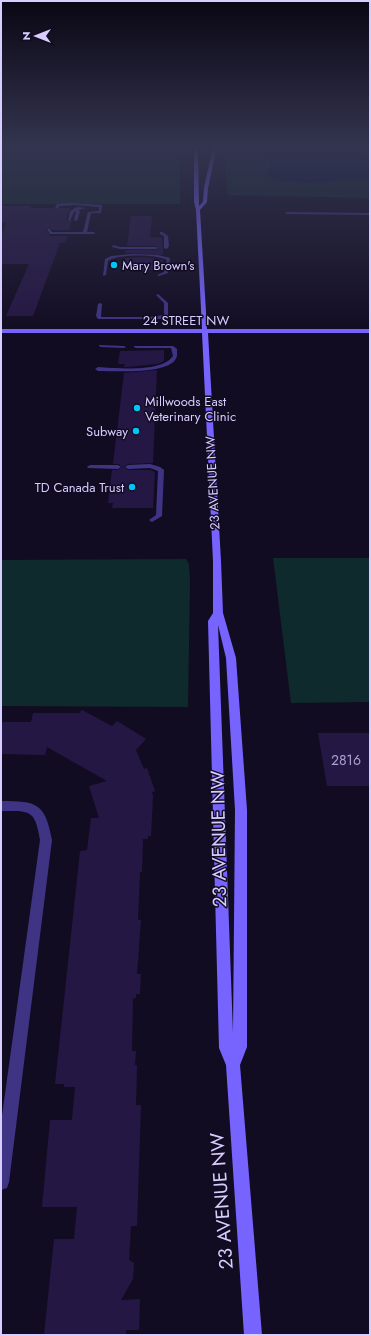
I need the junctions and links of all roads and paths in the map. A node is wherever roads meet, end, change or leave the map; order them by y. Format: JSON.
{"nodes":[{"id":1,"x":101,"y":209,"type":"edge"},
{"id":2,"x":76,"y":210,"type":"joint"},
{"id":3,"x":198,"y":210,"type":"edge"},
{"id":4,"x":287,"y":213,"type":"dead end"},
{"id":5,"x":370,"y":214,"type":"edge"},
{"id":6,"x":69,"y":220,"type":"dead end"},
{"id":7,"x":76,"y":220,"type":"dead end"},
{"id":8,"x":49,"y":229,"type":"dead end"},
{"id":9,"x":74,"y":229,"type":"dead end"},
{"id":10,"x":68,"y":231,"type":"junction"},
{"id":11,"x":85,"y":233,"type":"junction"},
{"id":12,"x":94,"y":233,"type":"dead end"},
{"id":13,"x":161,"y":233,"type":"dead end"},
{"id":14,"x":113,"y":246,"type":"dead end"},
{"id":15,"x":156,"y":248,"type":"dead end"},
{"id":16,"x":166,"y":248,"type":"dead end"},
{"id":17,"x":104,"y":275,"type":"dead end"},
{"id":18,"x":159,"y":275,"type":"dead end"},
{"id":19,"x":158,"y":295,"type":"dead end"},
{"id":20,"x":100,"y":304,"type":"dead end"},
{"id":21,"x":142,"y":318,"type":"dead end"},
{"id":22,"x":152,"y":318,"type":"dead end"},
{"id":23,"x":1,"y":331,"type":"edge"},
{"id":24,"x":204,"y":331,"type":"junction"},
{"id":25,"x":370,"y":332,"type":"edge"},
{"id":26,"x":101,"y":346,"type":"dead end"},
{"id":27,"x":136,"y":346,"type":"dead end"},
{"id":28,"x":124,"y":347,"type":"dead end"},
{"id":29,"x":98,"y":369,"type":"dead end"},
{"id":30,"x":90,"y":467,"type":"dead end"},
{"id":31,"x":118,"y":467,"type":"dead end"},
{"id":32,"x":128,"y":467,"type":"dead end"},
{"id":33,"x":152,"y":520,"type":"dead end"},
{"id":34,"x":218,"y":613,"type":"junction"},
{"id":35,"x":1,"y":806,"type":"edge"},
{"id":36,"x":233,"y":1065,"type":"junction"},
{"id":37,"x":1,"y":1182,"type":"edge"},
{"id":38,"x":253,"y":1335,"type":"edge"}],
"edges":[{"from":1,"to":11,"type":"lane"},
{"from":2,"to":6,"type":"lane"},
{"from":2,"to":7,"type":"lane"},
{"from":3,"to":24,"type":"main road","name":"23 AVENUE NW"},
{"from":4,"to":5,"type":"street"},
{"from":8,"to":10,"type":"lane"},
{"from":9,"to":10,"type":"lane"},
{"from":10,"to":11,"type":"lane"},
{"from":11,"to":12,"type":"lane"},
{"from":13,"to":16,"type":"lane"},
{"from":14,"to":15,"type":"lane"},
{"from":17,"to":18,"type":"lane"},
{"from":19,"to":22,"type":"lane"},
{"from":20,"to":21,"type":"lane"},
{"from":23,"to":24,"type":"main road","name":"24 STREET NW"},
{"from":24,"to":25,"type":"main road","name":"24 STREET NW"},
{"from":24,"to":34,"type":"main road","name":"23 AVENUE NW"},
{"from":26,"to":28,"type":"lane"},
{"from":27,"to":29,"type":"lane"},
{"from":30,"to":31,"type":"lane"},
{"from":32,"to":33,"type":"lane"},
{"from":34,"to":36,"type":"main road","name":"23 AVENUE NW"},
{"from":34,"to":36,"type":"main road","name":"23 AVENUE NW"},
{"from":35,"to":37,"type":"street"},
{"from":36,"to":38,"type":"main road","name":"23 AVENUE NW"}]}
